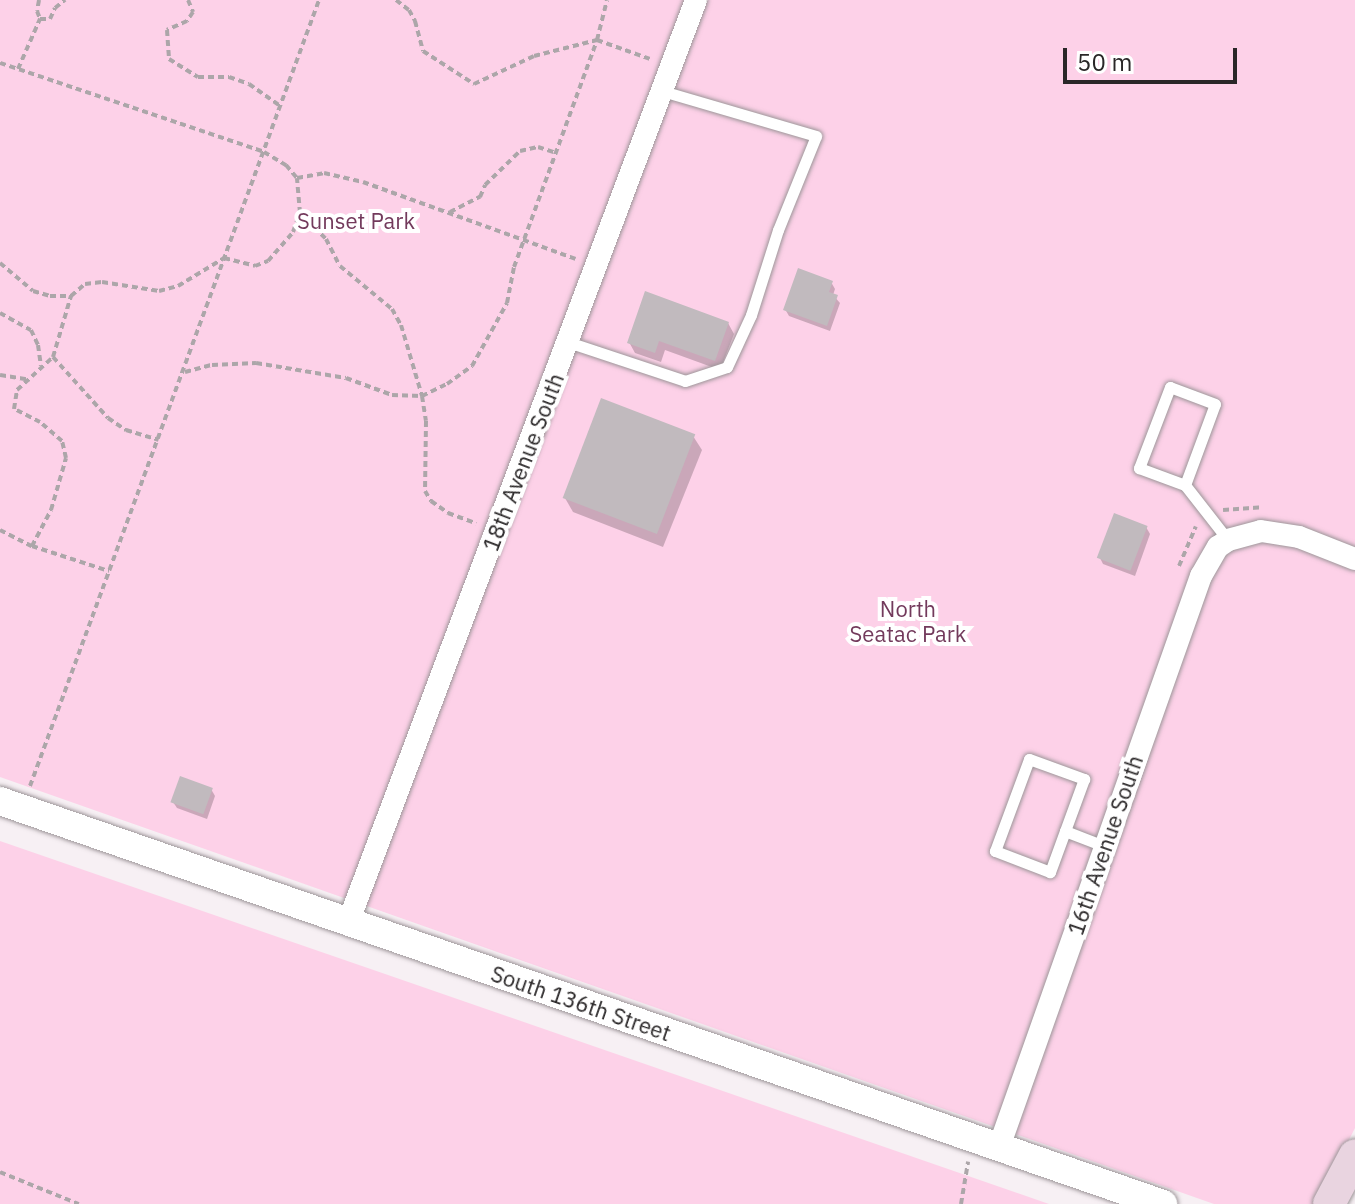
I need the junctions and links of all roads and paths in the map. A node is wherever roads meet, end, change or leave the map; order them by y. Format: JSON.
{"nodes":[{"id":1,"x":39,"y":0,"type":"edge"},
{"id":2,"x":65,"y":0,"type":"edge"},
{"id":3,"x":188,"y":0,"type":"edge"},
{"id":4,"x":319,"y":0,"type":"edge"},
{"id":5,"x":396,"y":0,"type":"edge"},
{"id":6,"x":607,"y":0,"type":"edge"},
{"id":7,"x":696,"y":0,"type":"edge"},
{"id":8,"x":40,"y":19,"type":"junction"},
{"id":9,"x":597,"y":40,"type":"junction"},
{"id":10,"x":0,"y":63,"type":"edge"},
{"id":11,"x":671,"y":67,"type":"junction"},
{"id":12,"x":18,"y":69,"type":"junction"},
{"id":13,"x":662,"y":91,"type":"junction"},
{"id":14,"x":280,"y":106,"type":"junction"},
{"id":15,"x":264,"y":152,"type":"junction"},
{"id":16,"x":556,"y":153,"type":"junction"},
{"id":17,"x":297,"y":178,"type":"junction"},
{"id":18,"x":450,"y":212,"type":"junction"},
{"id":19,"x":300,"y":213,"type":"junction"},
{"id":20,"x":526,"y":240,"type":"junction"},
{"id":21,"x":224,"y":258,"type":"junction"},
{"id":22,"x":0,"y":263,"type":"edge"},
{"id":23,"x":597,"y":266,"type":"junction"},
{"id":24,"x":71,"y":296,"type":"junction"},
{"id":25,"x":0,"y":313,"type":"edge"},
{"id":26,"x":568,"y":342,"type":"junction"},
{"id":27,"x":53,"y":357,"type":"junction"},
{"id":28,"x":41,"y":366,"type":"junction"},
{"id":29,"x":183,"y":372,"type":"junction"},
{"id":30,"x":0,"y":375,"type":"edge"},
{"id":31,"x":30,"y":380,"type":"junction"},
{"id":32,"x":422,"y":396,"type":"junction"},
{"id":33,"x":158,"y":440,"type":"junction"},
{"id":34,"x":1185,"y":485,"type":"junction"},
{"id":35,"x":0,"y":530,"type":"edge"},
{"id":36,"x":496,"y":531,"type":"junction"},
{"id":37,"x":1223,"y":544,"type":"junction"},
{"id":38,"x":32,"y":546,"type":"junction"},
{"id":39,"x":1355,"y":559,"type":"edge"},
{"id":40,"x":109,"y":571,"type":"junction"},
{"id":41,"x":11,"y":805,"type":"edge"},
{"id":42,"x":1065,"y":831,"type":"junction"},
{"id":43,"x":1104,"y":846,"type":"junction"},
{"id":44,"x":348,"y":923,"type":"junction"},
{"id":45,"x":999,"y":1147,"type":"junction"},
{"id":46,"x":1355,"y":1155,"type":"edge"},
{"id":47,"x":0,"y":1172,"type":"edge"},
{"id":48,"x":79,"y":1204,"type":"edge"},
{"id":49,"x":1163,"y":1204,"type":"edge"},
{"id":50,"x":1329,"y":1204,"type":"edge"}],
"edges":[{"from":1,"to":8,"type":"path"},
{"from":2,"to":8,"type":"path"},
{"from":3,"to":14,"type":"path"},
{"from":4,"to":14,"type":"path"},
{"from":5,"to":9,"type":"path"},
{"from":6,"to":9,"type":"path"},
{"from":7,"to":11,"type":"street","name":"18th Avenue South"},
{"from":8,"to":12,"type":"path"},
{"from":9,"to":11,"type":"path"},
{"from":9,"to":16,"type":"path"},
{"from":10,"to":12,"type":"path"},
{"from":11,"to":13,"type":"street","name":"18th Avenue South"},
{"from":12,"to":15,"type":"path"},
{"from":13,"to":23,"type":"street","name":"18th Avenue South"},
{"from":13,"to":26,"type":"lane"},
{"from":14,"to":15,"type":"path"},
{"from":15,"to":17,"type":"path"},
{"from":15,"to":21,"type":"path"},
{"from":16,"to":18,"type":"path"},
{"from":16,"to":20,"type":"path"},
{"from":17,"to":18,"type":"path"},
{"from":17,"to":19,"type":"path"},
{"from":18,"to":20,"type":"path"},
{"from":19,"to":21,"type":"path"},
{"from":19,"to":32,"type":"path"},
{"from":20,"to":23,"type":"path"},
{"from":20,"to":32,"type":"path"},
{"from":21,"to":24,"type":"path"},
{"from":21,"to":29,"type":"path"},
{"from":22,"to":24,"type":"path"},
{"from":23,"to":26,"type":"street","name":"18th Avenue South"},
{"from":24,"to":27,"type":"path"},
{"from":25,"to":28,"type":"path"},
{"from":26,"to":36,"type":"street","name":"18th Avenue South"},
{"from":27,"to":28,"type":"path"},
{"from":27,"to":33,"type":"path"},
{"from":28,"to":31,"type":"path"},
{"from":29,"to":32,"type":"path"},
{"from":29,"to":33,"type":"path"},
{"from":30,"to":31,"type":"path"},
{"from":31,"to":38,"type":"path"},
{"from":32,"to":36,"type":"path"},
{"from":33,"to":40,"type":"path"},
{"from":34,"to":34,"type":"lane"},
{"from":34,"to":37,"type":"lane"},
{"from":35,"to":38,"type":"path"},
{"from":36,"to":44,"type":"street","name":"18th Avenue South"},
{"from":37,"to":39,"type":"street"},
{"from":37,"to":43,"type":"street","name":"16th Avenue South"},
{"from":38,"to":40,"type":"path"},
{"from":40,"to":41,"type":"path"},
{"from":41,"to":44,"type":"street","name":"South 136th Street"},
{"from":42,"to":42,"type":"lane"},
{"from":42,"to":43,"type":"lane"},
{"from":43,"to":45,"type":"street","name":"16th Avenue South"},
{"from":44,"to":45,"type":"street","name":"South 136th Street"},
{"from":45,"to":49,"type":"street","name":"South 136th Street"},
{"from":46,"to":50,"type":"main road"},
{"from":47,"to":48,"type":"path"}]}
